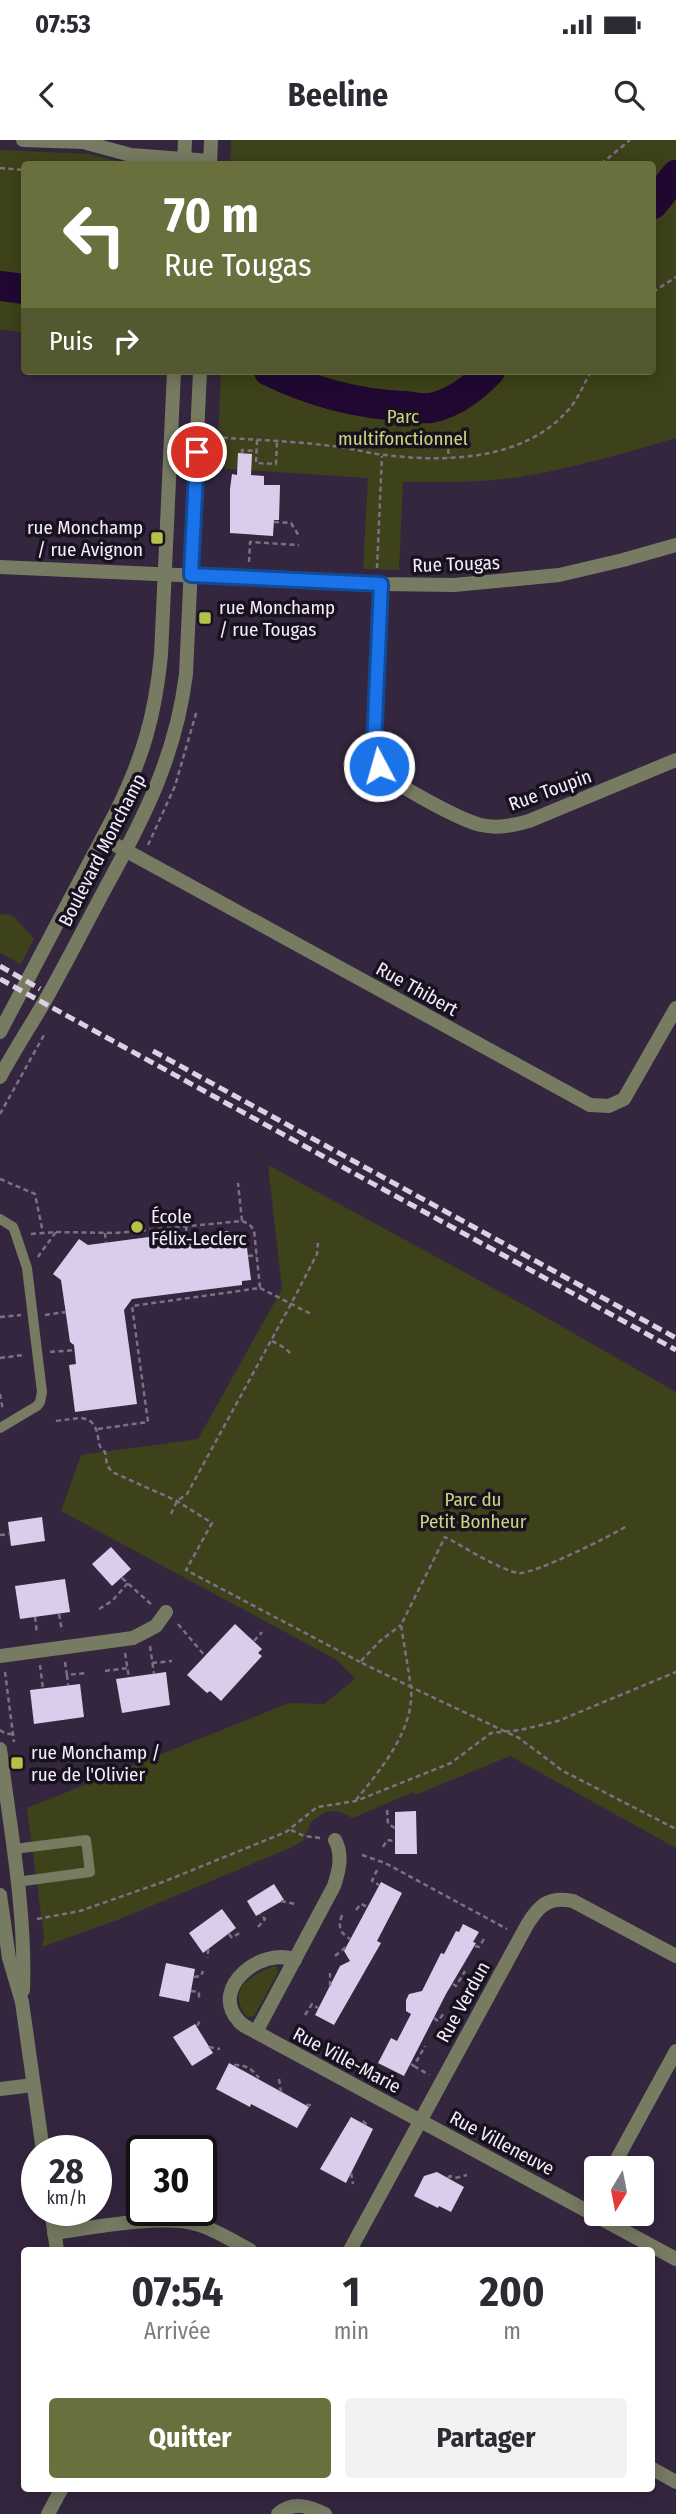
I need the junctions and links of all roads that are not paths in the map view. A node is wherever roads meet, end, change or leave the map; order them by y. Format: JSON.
{"nodes":[{"id":1,"x":23,"y":140,"type":"edge"},
{"id":2,"x":185,"y":140,"type":"edge"},
{"id":3,"x":211,"y":140,"type":"edge"},
{"id":4,"x":88,"y":141,"type":"edge"},
{"id":5,"x":176,"y":161,"type":"edge"},
{"id":6,"x":184,"y":161,"type":"edge"},
{"id":7,"x":210,"y":161,"type":"edge"},
{"id":8,"x":174,"y":375,"type":"edge"},
{"id":9,"x":200,"y":375,"type":"edge"},
{"id":10,"x":676,"y":545,"type":"edge"},
{"id":11,"x":0,"y":567,"type":"edge"},
{"id":12,"x":165,"y":574,"type":"junction"},
{"id":13,"x":191,"y":575,"type":"junction"},
{"id":14,"x":379,"y":578,"type":"junction"},
{"id":15,"x":676,"y":760,"type":"edge"},
{"id":16,"x":103,"y":838,"type":"junction"},
{"id":17,"x":127,"y":850,"type":"junction"},
{"id":18,"x":676,"y":1008,"type":"edge"},
{"id":19,"x":0,"y":1031,"type":"edge"},
{"id":20,"x":0,"y":1077,"type":"edge"},
{"id":21,"x":0,"y":1219,"type":"edge"},
{"id":22,"x":0,"y":1428,"type":"edge"},
{"id":23,"x":165,"y":1614,"type":"road end"},
{"id":24,"x":0,"y":1656,"type":"edge"},
{"id":25,"x":7,"y":1746,"type":"edge"},
{"id":26,"x":335,"y":1840,"type":"dead end"},
{"id":27,"x":14,"y":1849,"type":"junction"},
{"id":28,"x":16,"y":1882,"type":"junction"},
{"id":29,"x":0,"y":1895,"type":"edge"},
{"id":30,"x":676,"y":1956,"type":"edge"},
{"id":31,"x":295,"y":1959,"type":"junction"},
{"id":32,"x":22,"y":2002,"type":"junction"},
{"id":33,"x":256,"y":2032,"type":"junction"},
{"id":34,"x":676,"y":2051,"type":"edge"},
{"id":35,"x":33,"y":2085,"type":"junction"},
{"id":36,"x":0,"y":2089,"type":"edge"},
{"id":37,"x":420,"y":2121,"type":"junction"},
{"id":38,"x":41,"y":2135,"type":"edge"},
{"id":39,"x":619,"y":2156,"type":"edge"},
{"id":40,"x":584,"y":2208,"type":"edge"},
{"id":41,"x":53,"y":2226,"type":"edge"},
{"id":42,"x":616,"y":2226,"type":"edge"},
{"id":43,"x":54,"y":2233,"type":"junction"},
{"id":44,"x":56,"y":2247,"type":"edge"},
{"id":45,"x":244,"y":2247,"type":"edge"},
{"id":46,"x":352,"y":2247,"type":"edge"},
{"id":47,"x":654,"y":2247,"type":"edge"},
{"id":48,"x":655,"y":2247,"type":"edge"},
{"id":49,"x":676,"y":2259,"type":"edge"},
{"id":50,"x":655,"y":2470,"type":"edge"},
{"id":51,"x":676,"y":2482,"type":"edge"},
{"id":52,"x":60,"y":2492,"type":"edge"},
{"id":53,"x":48,"y":2514,"type":"edge"},
{"id":54,"x":278,"y":2514,"type":"edge"},
{"id":55,"x":325,"y":2514,"type":"edge"}],
"edges":[{"from":1,"to":4,"type":"street"},
{"from":2,"to":6,"type":"street"},
{"from":3,"to":7,"type":"street"},
{"from":4,"to":5,"type":"street"},
{"from":8,"to":12,"type":"street","name":"Boulevard Monchamp"},
{"from":9,"to":13,"type":"street","name":"Boulevard Monchamp"},
{"from":10,"to":14,"type":"street","name":"Rue Tougas"},
{"from":11,"to":12,"type":"street","name":"Rue Tougas"},
{"from":12,"to":13,"type":"street","name":"Rue Tougas"},
{"from":12,"to":16,"type":"street","name":"Boulevard Monchamp"},
{"from":13,"to":14,"type":"street","name":"Rue Tougas"},
{"from":13,"to":17,"type":"street","name":"Boulevard Monchamp"},
{"from":14,"to":15,"type":"street","name":"Rue Toupin"},
{"from":16,"to":17,"type":"street","name":"Rue Thibert"},
{"from":16,"to":19,"type":"street","name":"Boulevard Monchamp"},
{"from":17,"to":18,"type":"street","name":"Rue Thibert"},
{"from":17,"to":20,"type":"street","name":"Boulevard Monchamp"},
{"from":21,"to":22,"type":"lane"},
{"from":23,"to":24,"type":"street"},
{"from":25,"to":27,"type":"street"},
{"from":26,"to":31,"type":"street"},
{"from":27,"to":28,"type":"street"},
{"from":27,"to":28,"type":"lane"},
{"from":28,"to":32,"type":"street"},
{"from":29,"to":32,"type":"street"},
{"from":30,"to":37,"type":"street","name":"Rue Verdun"},
{"from":31,"to":33,"type":"street"},
{"from":31,"to":33,"type":"street","name":"Rue Ville-Marie"},
{"from":32,"to":35,"type":"street"},
{"from":33,"to":37,"type":"street","name":"Rue Ville-Marie"},
{"from":34,"to":39,"type":"street"},
{"from":35,"to":36,"type":"street"},
{"from":35,"to":38,"type":"street"},
{"from":37,"to":40,"type":"street","name":"Rue Villeneuve"},
{"from":37,"to":46,"type":"street","name":"Rue Verdun"},
{"from":41,"to":43,"type":"street"},
{"from":42,"to":47,"type":"street","name":"Rue Villeneuve"},
{"from":43,"to":44,"type":"street"},
{"from":43,"to":45,"type":"street"},
{"from":48,"to":49,"type":"street","name":"Rue Villeneuve"},
{"from":50,"to":51,"type":"street"},
{"from":52,"to":53,"type":"street"},
{"from":54,"to":55,"type":"street"}]}
